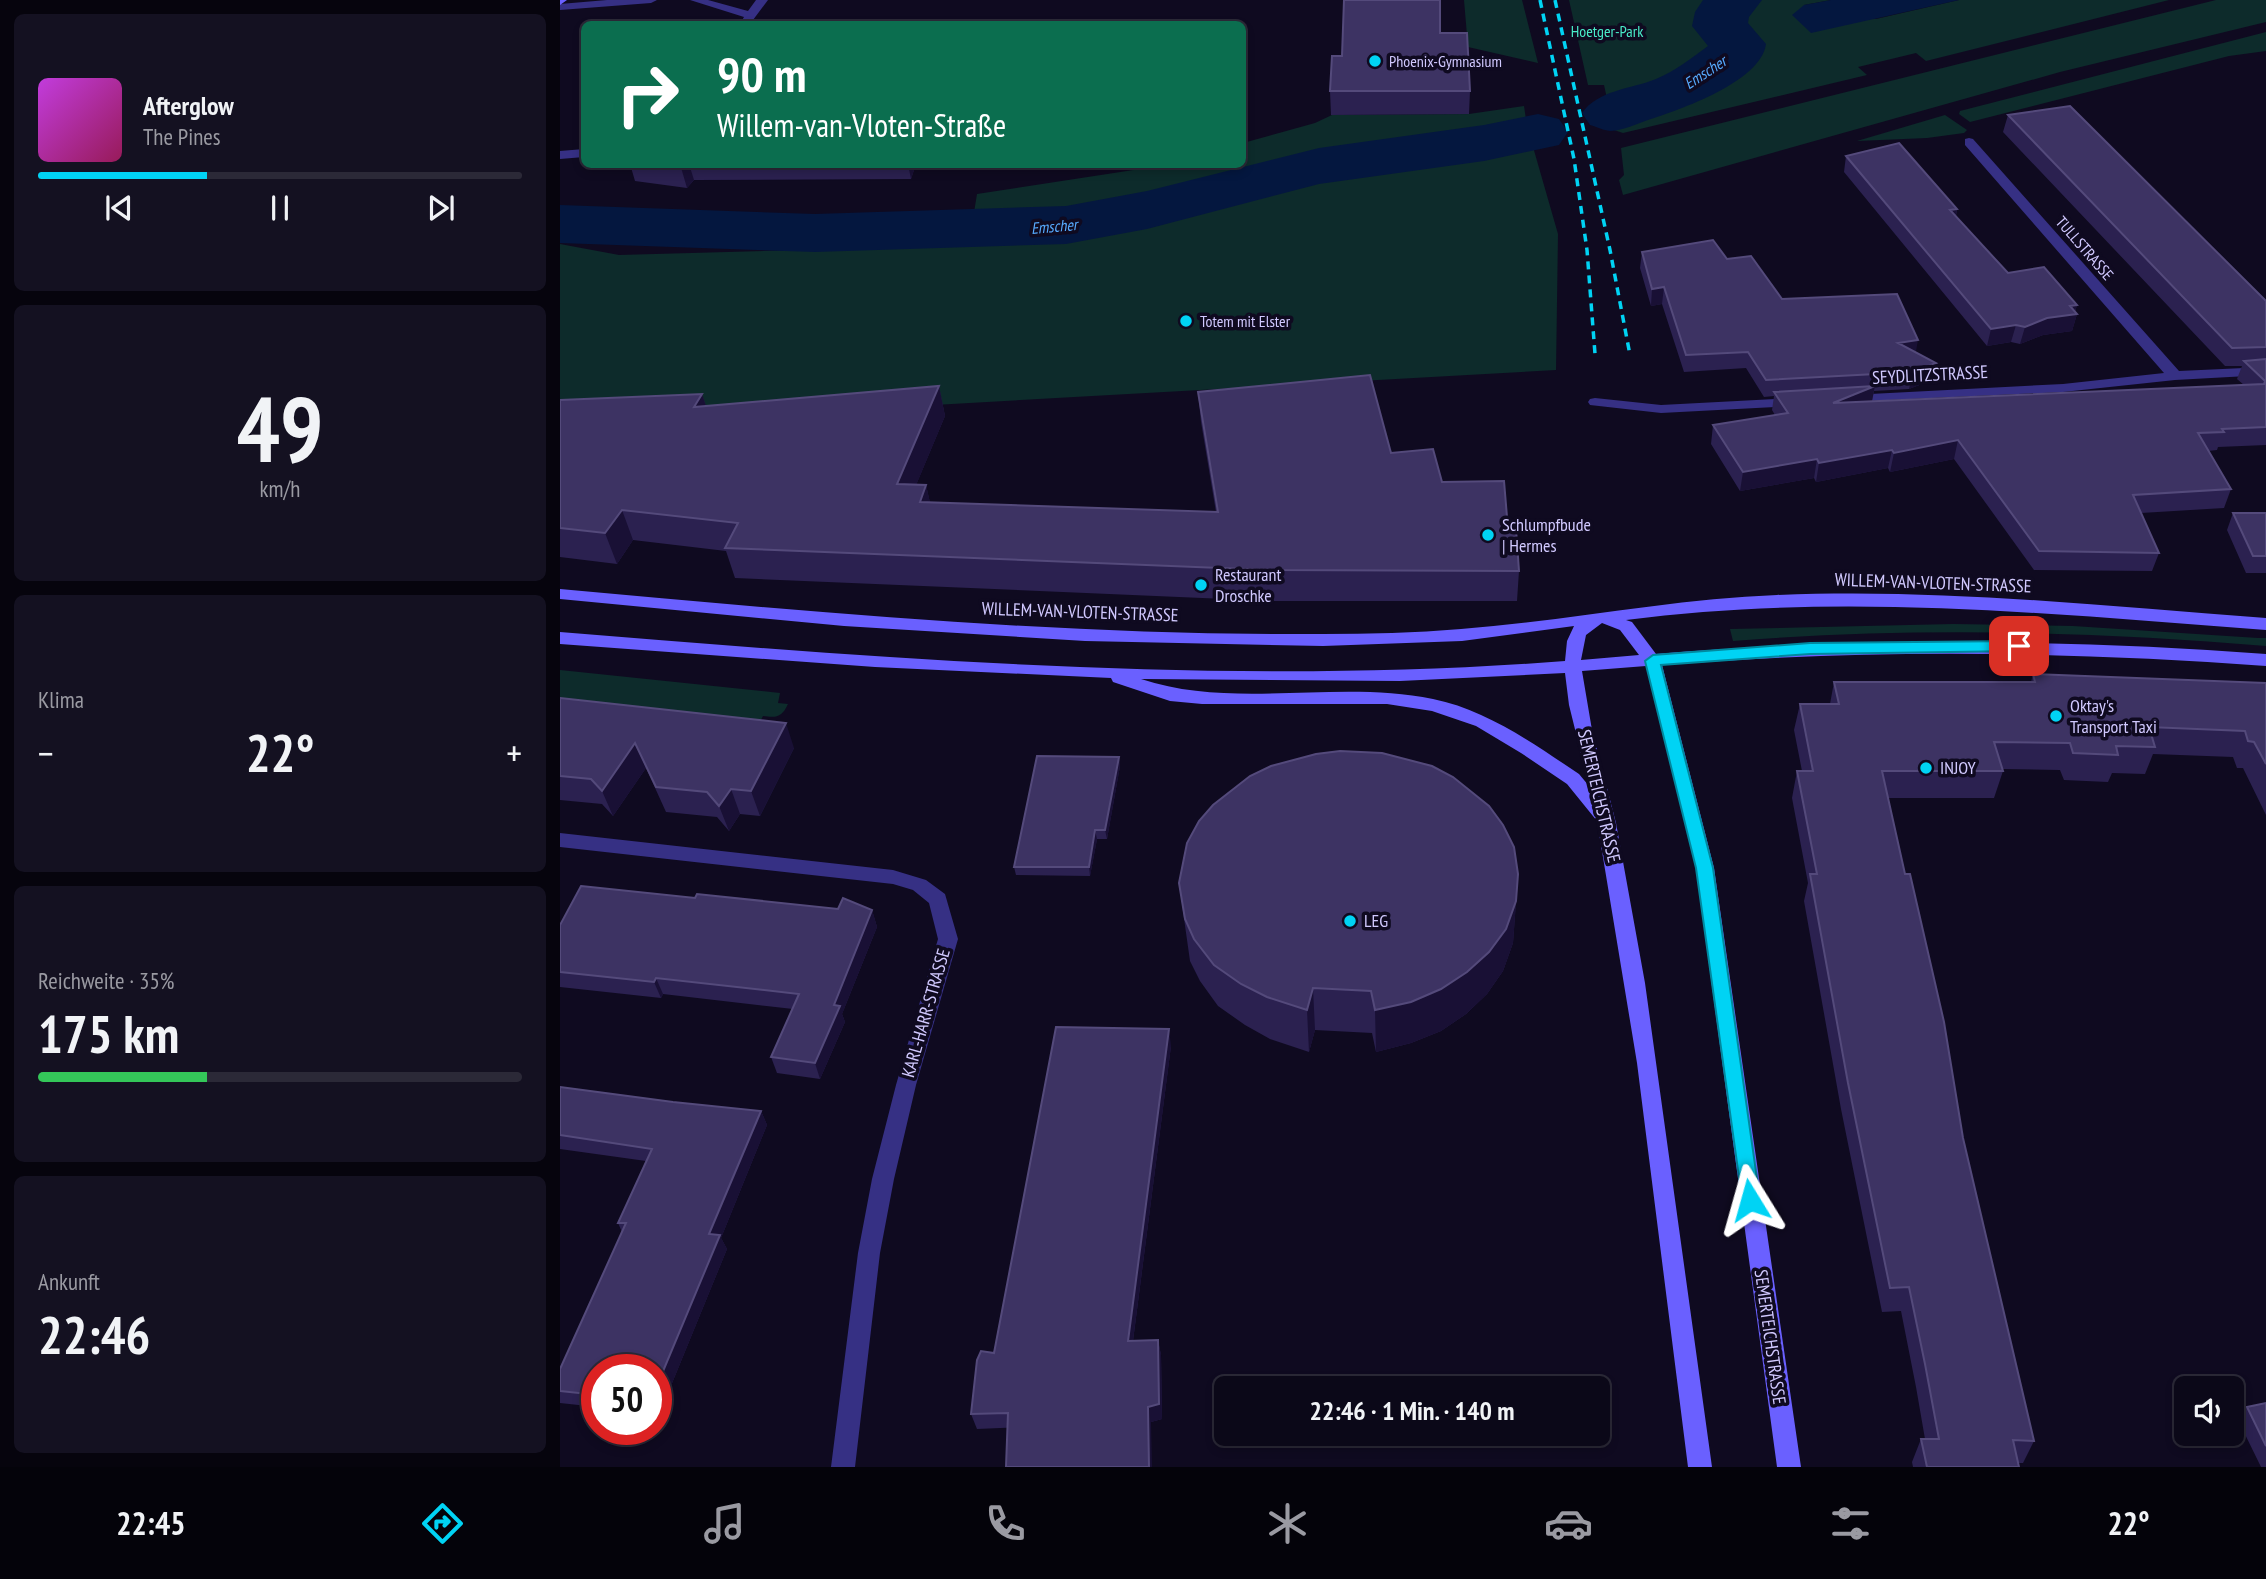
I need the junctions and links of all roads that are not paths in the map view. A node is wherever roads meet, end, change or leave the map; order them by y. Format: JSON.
{"nodes":[{"id":1,"x":651,"y":0,"type":"edge"},
{"id":2,"x":696,"y":0,"type":"edge"},
{"id":3,"x":762,"y":0,"type":"edge"},
{"id":4,"x":624,"y":2,"type":"edge"},
{"id":5,"x":560,"y":3,"type":"edge"},
{"id":6,"x":747,"y":20,"type":"edge"},
{"id":7,"x":1969,"y":142,"type":"dead end"},
{"id":8,"x":581,"y":153,"type":"edge"},
{"id":9,"x":560,"y":155,"type":"edge"},
{"id":10,"x":2266,"y":371,"type":"edge"},
{"id":11,"x":2175,"y":376,"type":"junction"},
{"id":12,"x":1595,"y":402,"type":"dead end"},
{"id":13,"x":560,"y":594,"type":"edge"},
{"id":14,"x":1598,"y":617,"type":"junction"},
{"id":15,"x":2266,"y":624,"type":"edge"},
{"id":16,"x":560,"y":638,"type":"edge"},
{"id":17,"x":2266,"y":660,"type":"edge"},
{"id":18,"x":1653,"y":661,"type":"junction"},
{"id":19,"x":1572,"y":666,"type":"junction"},
{"id":20,"x":1101,"y":672,"type":"junction"},
{"id":21,"x":1606,"y":819,"type":"junction"},
{"id":22,"x":560,"y":840,"type":"edge"},
{"id":23,"x":843,"y":1467,"type":"edge"},
{"id":24,"x":1700,"y":1467,"type":"edge"},
{"id":25,"x":1789,"y":1467,"type":"edge"}],
"edges":[{"from":1,"to":4,"type":"street"},
{"from":2,"to":6,"type":"street"},
{"from":3,"to":6,"type":"street"},
{"from":4,"to":5,"type":"street"},
{"from":7,"to":11,"type":"street","name":"TULLSTRASSE"},
{"from":8,"to":9,"type":"street"},
{"from":10,"to":11,"type":"street","name":"SEYDLITZSTRASSE"},
{"from":11,"to":12,"type":"street","name":"SEYDLITZSTRASSE"},
{"from":13,"to":14,"type":"main road","name":"WILLEM-VAN-VLOTEN-STRASSE"},
{"from":14,"to":15,"type":"main road","name":"WILLEM-VAN-VLOTEN-STRASSE"},
{"from":14,"to":18,"type":"main road","name":"SEMERTEICHSTRASSE"},
{"from":14,"to":19,"type":"main road"},
{"from":16,"to":20,"type":"main road"},
{"from":17,"to":18,"type":"main road"},
{"from":18,"to":19,"type":"main road"},
{"from":18,"to":25,"type":"main road","name":"SEMERTEICHSTRASSE"},
{"from":19,"to":20,"type":"main road"},
{"from":19,"to":21,"type":"main road","name":"SEMERTEICHSTRASSE"},
{"from":20,"to":21,"type":"main road"},
{"from":21,"to":24,"type":"main road","name":"SEMERTEICHSTRASSE"},
{"from":22,"to":23,"type":"street","name":"KARL-HARR-STRASSE"}]}
